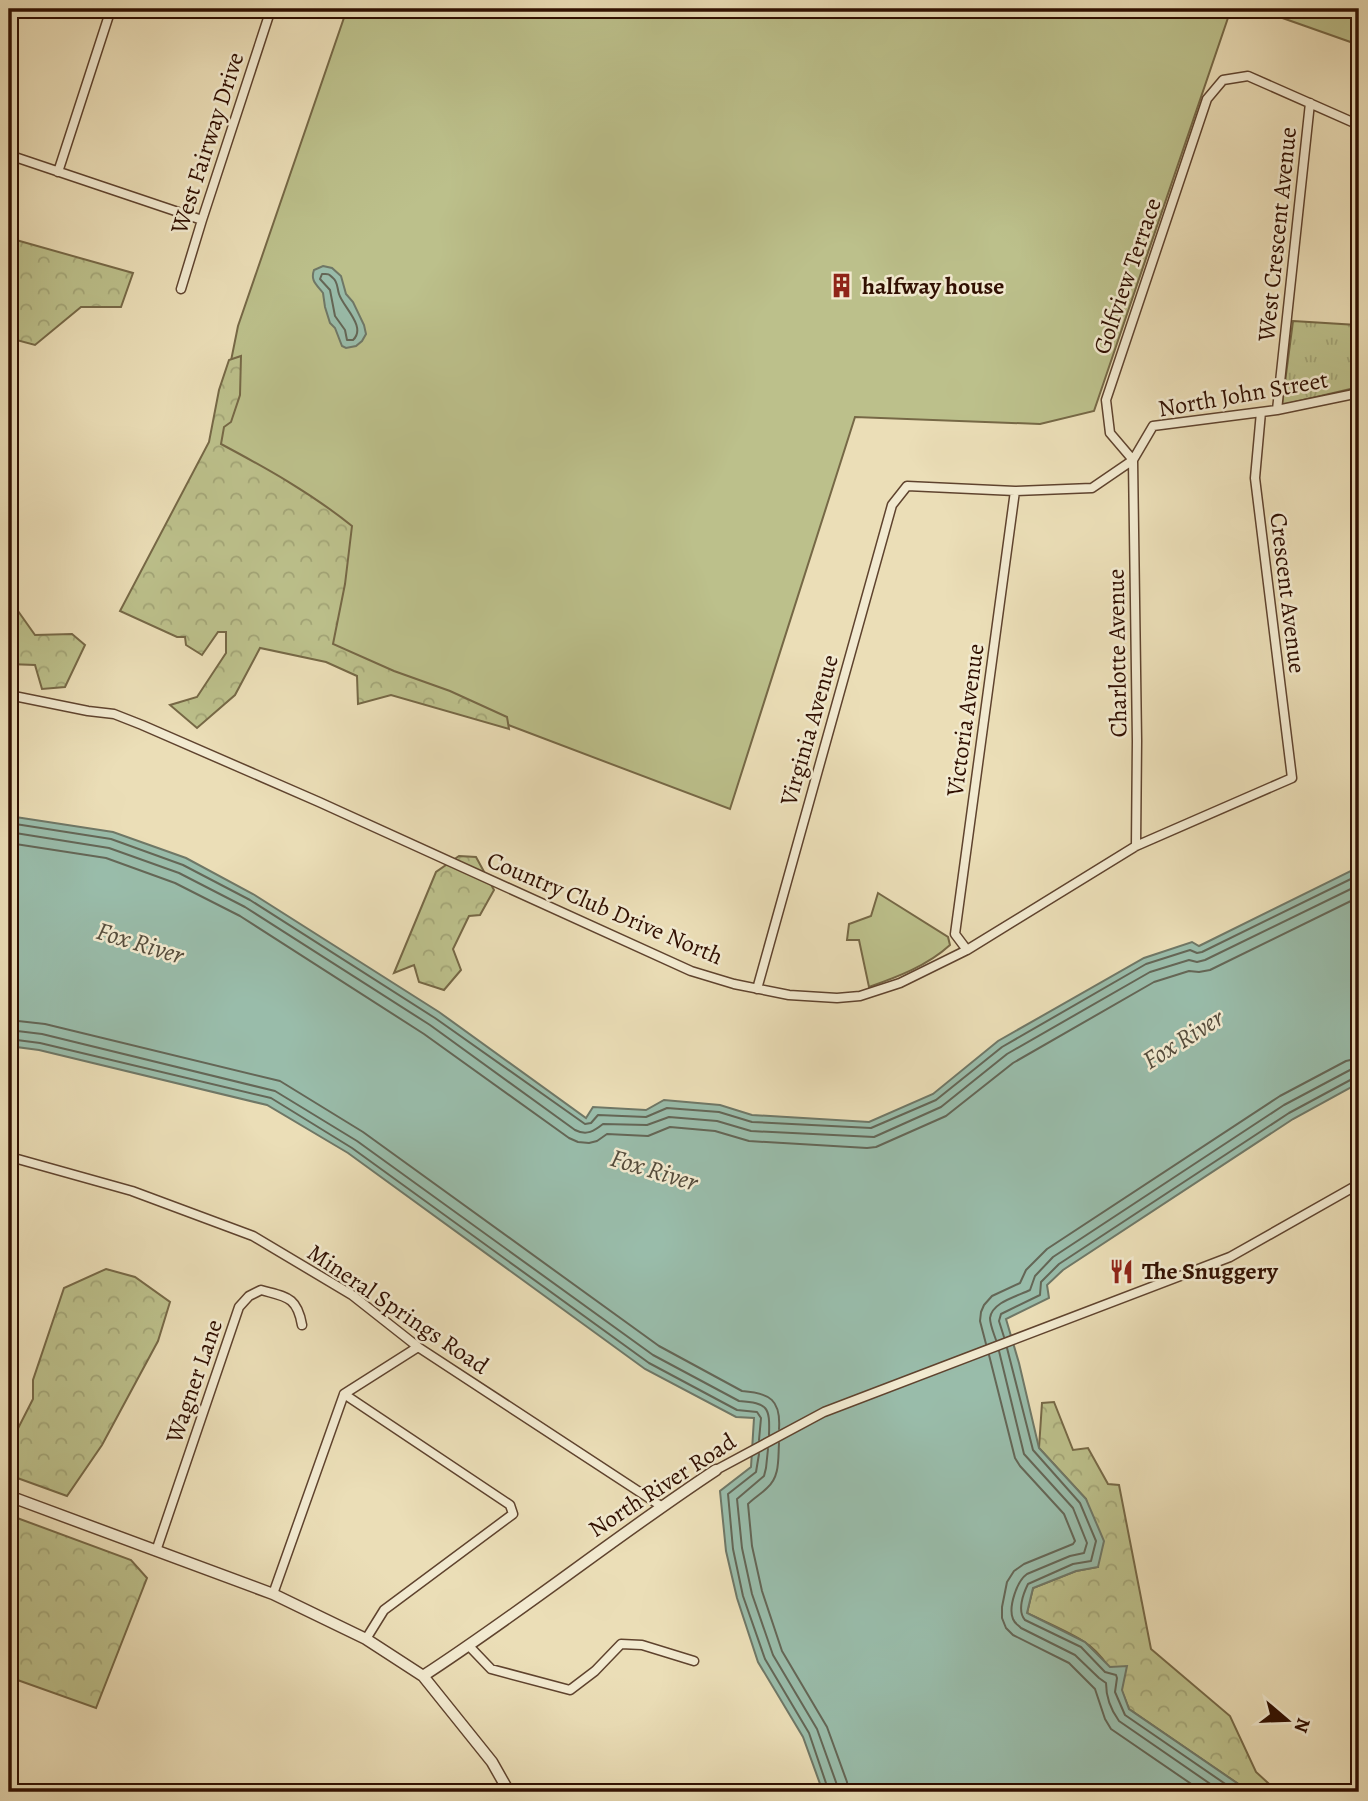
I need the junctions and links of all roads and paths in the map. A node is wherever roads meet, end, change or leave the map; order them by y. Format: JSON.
{"nodes":[{"id":1,"x":111,"y":9,"type":"edge"},
{"id":2,"x":271,"y":9,"type":"edge"},
{"id":3,"x":1310,"y":103,"type":"junction"},
{"id":4,"x":1359,"y":124,"type":"edge"},
{"id":5,"x":9,"y":155,"type":"edge"},
{"id":6,"x":58,"y":172,"type":"junction"},
{"id":7,"x":202,"y":219,"type":"junction"},
{"id":8,"x":181,"y":289,"type":"dead end"},
{"id":9,"x":1359,"y":393,"type":"edge"},
{"id":10,"x":1277,"y":410,"type":"junction"},
{"id":11,"x":1261,"y":412,"type":"junction"},
{"id":12,"x":1133,"y":460,"type":"junction"},
{"id":13,"x":907,"y":486,"type":"joint"},
{"id":14,"x":1015,"y":491,"type":"junction"},
{"id":15,"x":9,"y":695,"type":"edge"},
{"id":16,"x":1292,"y":778,"type":"joint"},
{"id":17,"x":1136,"y":846,"type":"junction"},
{"id":18,"x":967,"y":950,"type":"junction"},
{"id":19,"x":757,"y":989,"type":"junction"},
{"id":20,"x":14,"y":1158,"type":"dead end"},
{"id":21,"x":1359,"y":1184,"type":"edge"},
{"id":22,"x":302,"y":1325,"type":"dead end"},
{"id":23,"x":418,"y":1347,"type":"junction"},
{"id":24,"x":344,"y":1394,"type":"junction"},
{"id":25,"x":716,"y":1470,"type":"joint"},
{"id":26,"x":9,"y":1496,"type":"edge"},
{"id":27,"x":661,"y":1506,"type":"junction"},
{"id":28,"x":156,"y":1550,"type":"junction"},
{"id":29,"x":274,"y":1594,"type":"junction"},
{"id":30,"x":366,"y":1639,"type":"junction"},
{"id":31,"x":469,"y":1646,"type":"junction"},
{"id":32,"x":694,"y":1661,"type":"dead end"},
{"id":33,"x":423,"y":1676,"type":"junction"},
{"id":34,"x":509,"y":1792,"type":"edge"}],
"edges":[{"from":1,"to":6,"type":"street"},
{"from":2,"to":7,"type":"street","name":"West Fairway Drive"},
{"from":3,"to":4,"type":"street"},
{"from":3,"to":10,"type":"street","name":"West Crescent Avenue"},
{"from":3,"to":12,"type":"street","name":"Golfview Terrace"},
{"from":5,"to":6,"type":"street"},
{"from":6,"to":7,"type":"street"},
{"from":7,"to":8,"type":"street","name":"West Fairway Drive"},
{"from":9,"to":10,"type":"street","name":"North John Street"},
{"from":10,"to":11,"type":"street","name":"North John Street"},
{"from":11,"to":12,"type":"street","name":"North John Street"},
{"from":11,"to":16,"type":"street","name":"Crescent Avenue"},
{"from":12,"to":14,"type":"street","name":"North John Street"},
{"from":12,"to":17,"type":"street","name":"Charlotte Avenue"},
{"from":13,"to":14,"type":"street","name":"North John Street"},
{"from":13,"to":19,"type":"street","name":"Virginia Avenue"},
{"from":14,"to":18,"type":"street","name":"Victoria Avenue"},
{"from":15,"to":19,"type":"street","name":"Country Club Drive North"},
{"from":16,"to":17,"type":"street","name":"Country Club Drive North"},
{"from":17,"to":18,"type":"street","name":"Country Club Drive North"},
{"from":18,"to":19,"type":"street","name":"Country Club Drive North"},
{"from":20,"to":23,"type":"street","name":"Mineral Springs Road"},
{"from":21,"to":25,"type":"street","name":"North River Road"},
{"from":22,"to":28,"type":"street","name":"Wagner Lane"},
{"from":23,"to":24,"type":"street"},
{"from":23,"to":27,"type":"street","name":"Mineral Springs Road"},
{"from":24,"to":29,"type":"street"},
{"from":24,"to":30,"type":"street"},
{"from":25,"to":27,"type":"street","name":"North River Road"},
{"from":26,"to":28,"type":"street"},
{"from":27,"to":31,"type":"street","name":"North River Road"},
{"from":28,"to":29,"type":"street"},
{"from":29,"to":30,"type":"street"},
{"from":30,"to":33,"type":"street"},
{"from":31,"to":32,"type":"street"},
{"from":31,"to":33,"type":"street","name":"North River Road"},
{"from":33,"to":34,"type":"street"}]}
